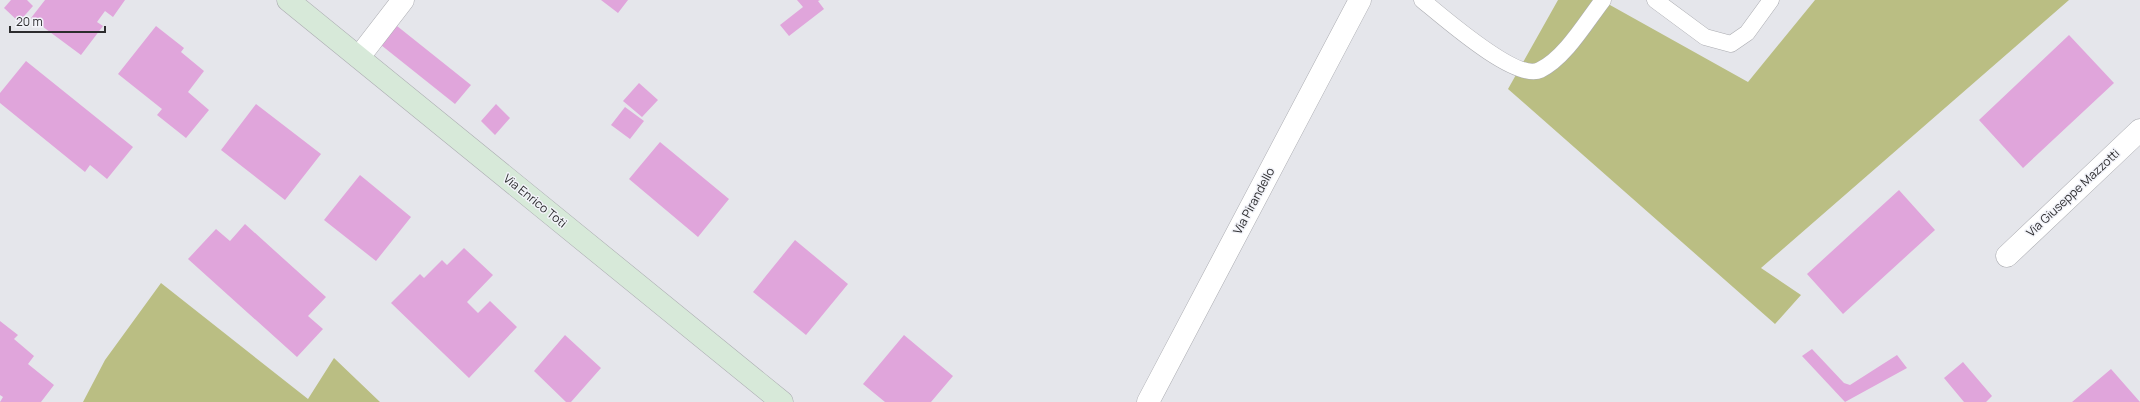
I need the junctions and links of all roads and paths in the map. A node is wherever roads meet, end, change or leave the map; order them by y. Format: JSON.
{"nodes":[{"id":1,"x":288,"y":0,"type":"edge"},
{"id":2,"x":403,"y":0,"type":"edge"},
{"id":3,"x":1360,"y":0,"type":"edge"},
{"id":4,"x":1422,"y":0,"type":"edge"},
{"id":5,"x":1603,"y":0,"type":"edge"},
{"id":6,"x":1656,"y":0,"type":"edge"},
{"id":7,"x":1771,"y":0,"type":"edge"},
{"id":8,"x":359,"y":57,"type":"junction"},
{"id":9,"x":2140,"y":130,"type":"edge"},
{"id":10,"x":2007,"y":256,"type":"dead end"},
{"id":11,"x":782,"y":402,"type":"edge"},
{"id":12,"x":1148,"y":402,"type":"edge"}],
"edges":[{"from":1,"to":8,"type":"main road","name":"Via Enrico Toti"},
{"from":2,"to":8,"type":"street"},
{"from":3,"to":12,"type":"street","name":"Via Pirandello"},
{"from":4,"to":5,"type":"lane"},
{"from":6,"to":7,"type":"lane"},
{"from":8,"to":11,"type":"main road","name":"Via Enrico Toti"},
{"from":9,"to":10,"type":"street","name":"Via Giuseppe Mazzotti"}]}
